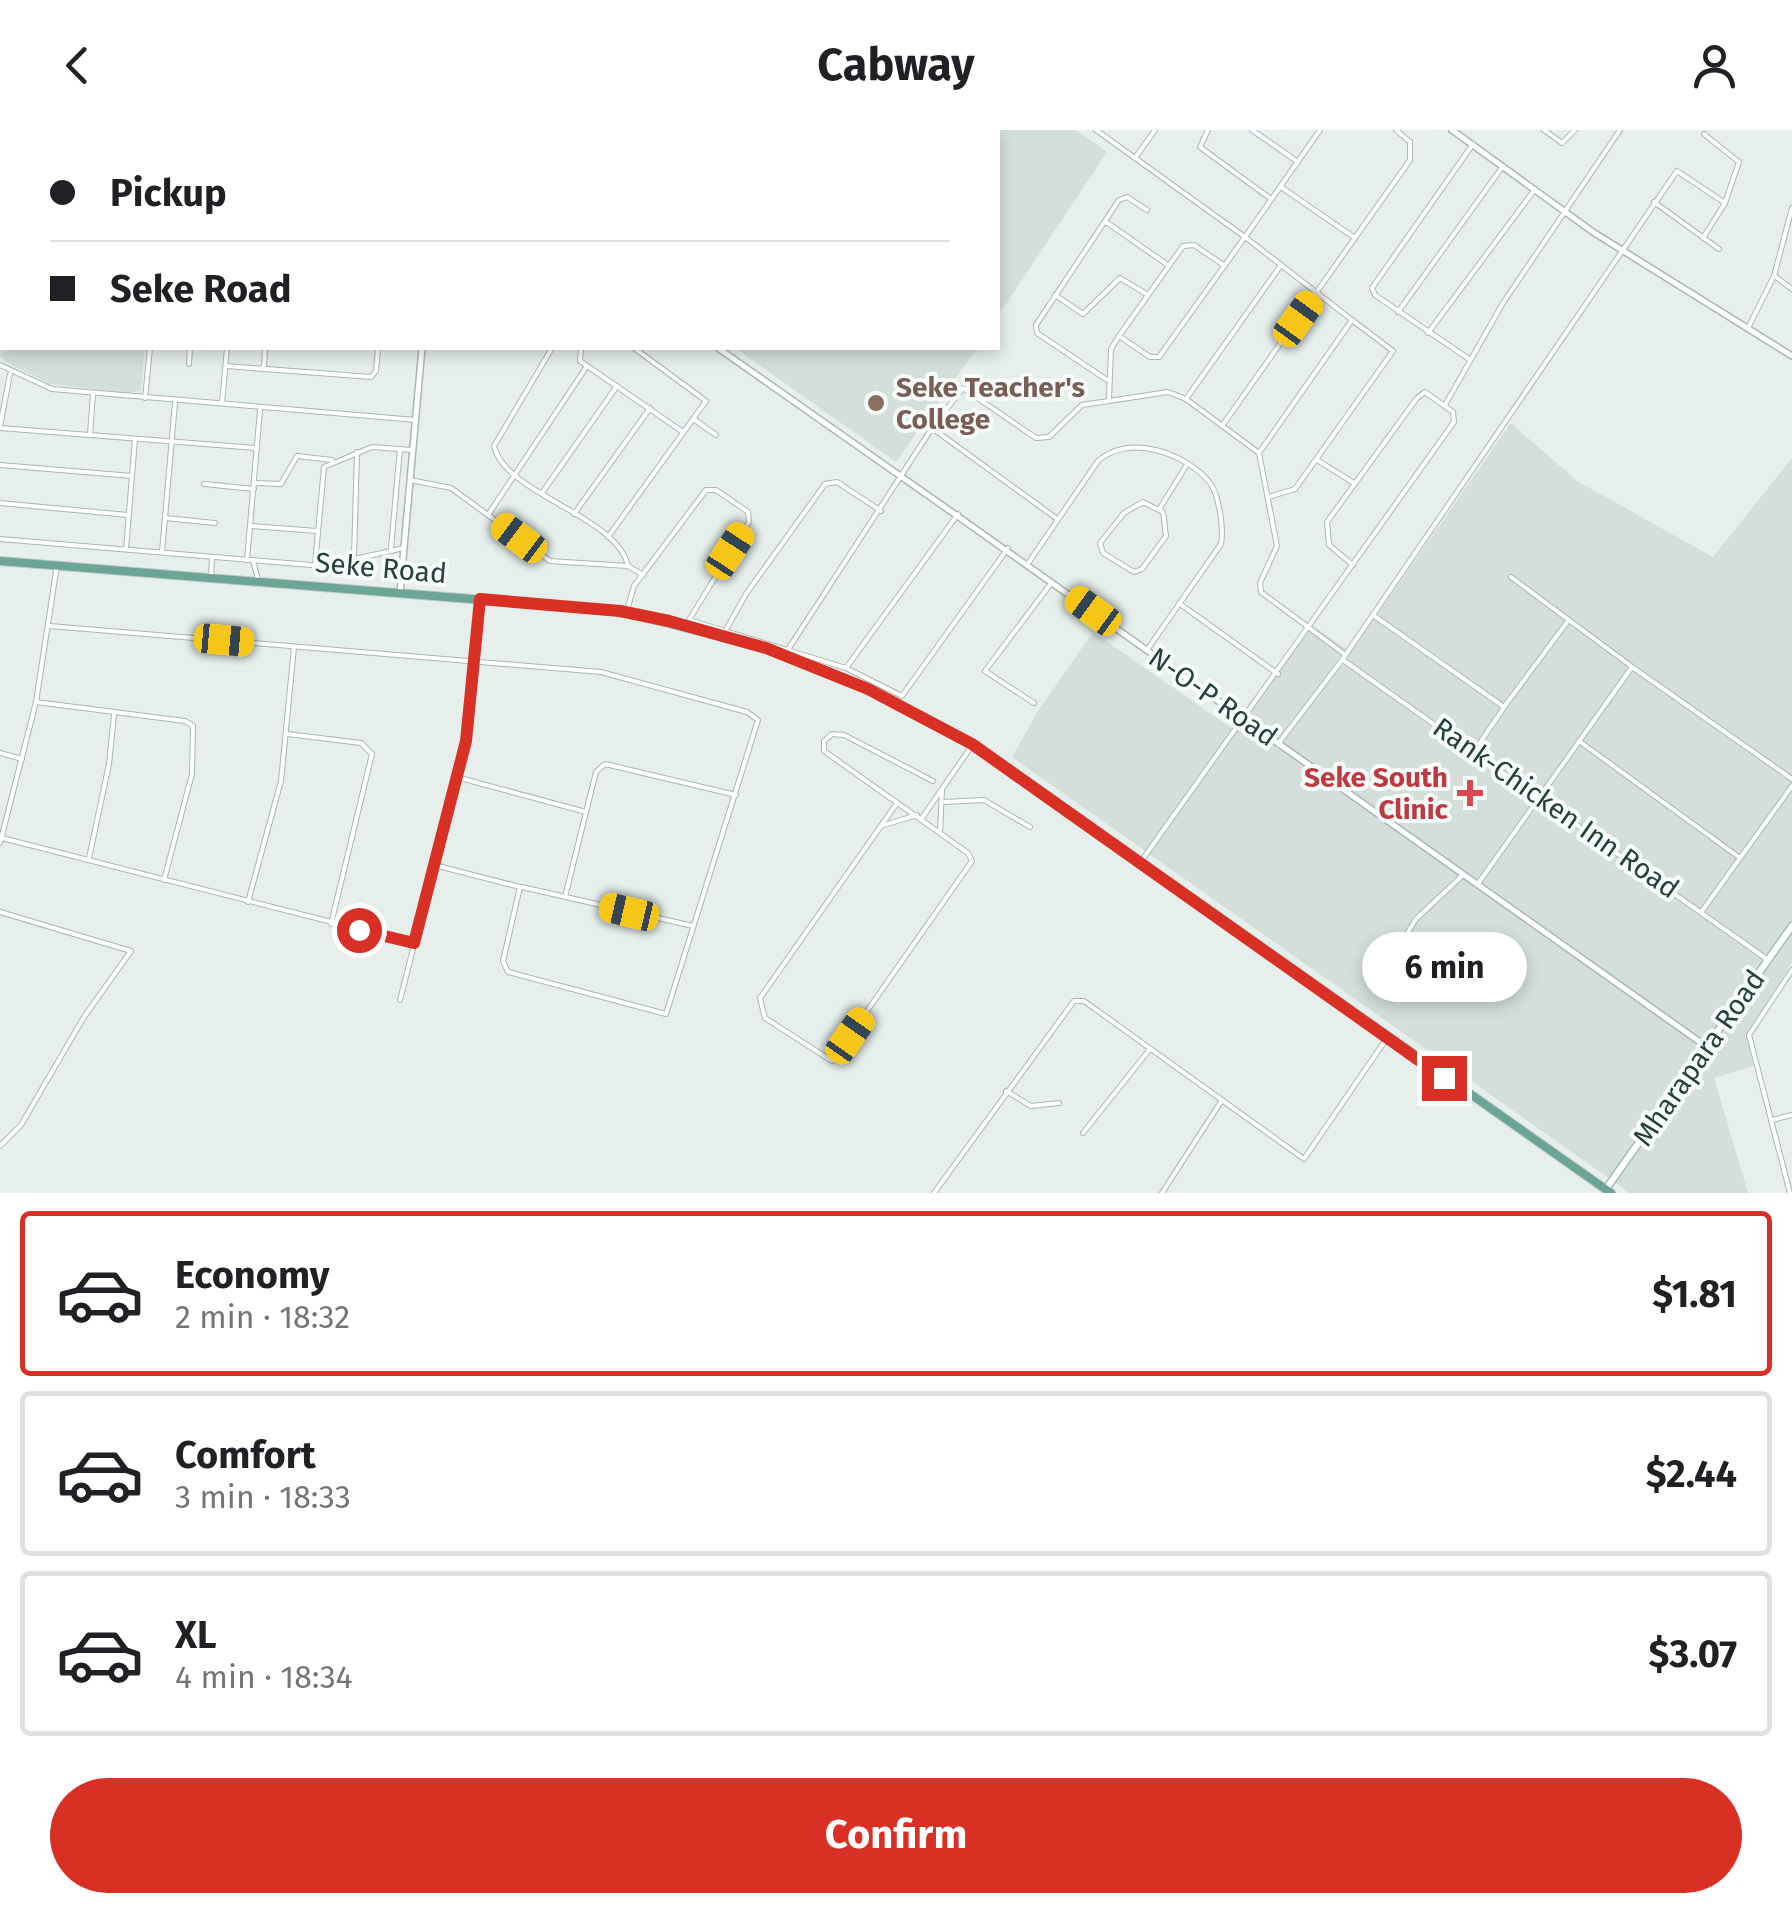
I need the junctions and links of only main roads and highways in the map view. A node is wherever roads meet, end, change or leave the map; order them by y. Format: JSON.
{"nodes":[{"id":1,"x":0,"y":561,"type":"edge"},
{"id":2,"x":1792,"y":926,"type":"edge"},
{"id":3,"x":1607,"y":1192,"type":"edge"}],
"edges":[{"from":1,"to":3,"type":"main road","name":"Seke Road"},
{"from":2,"to":3,"type":"main road","name":"Mharapara Road"}]}
